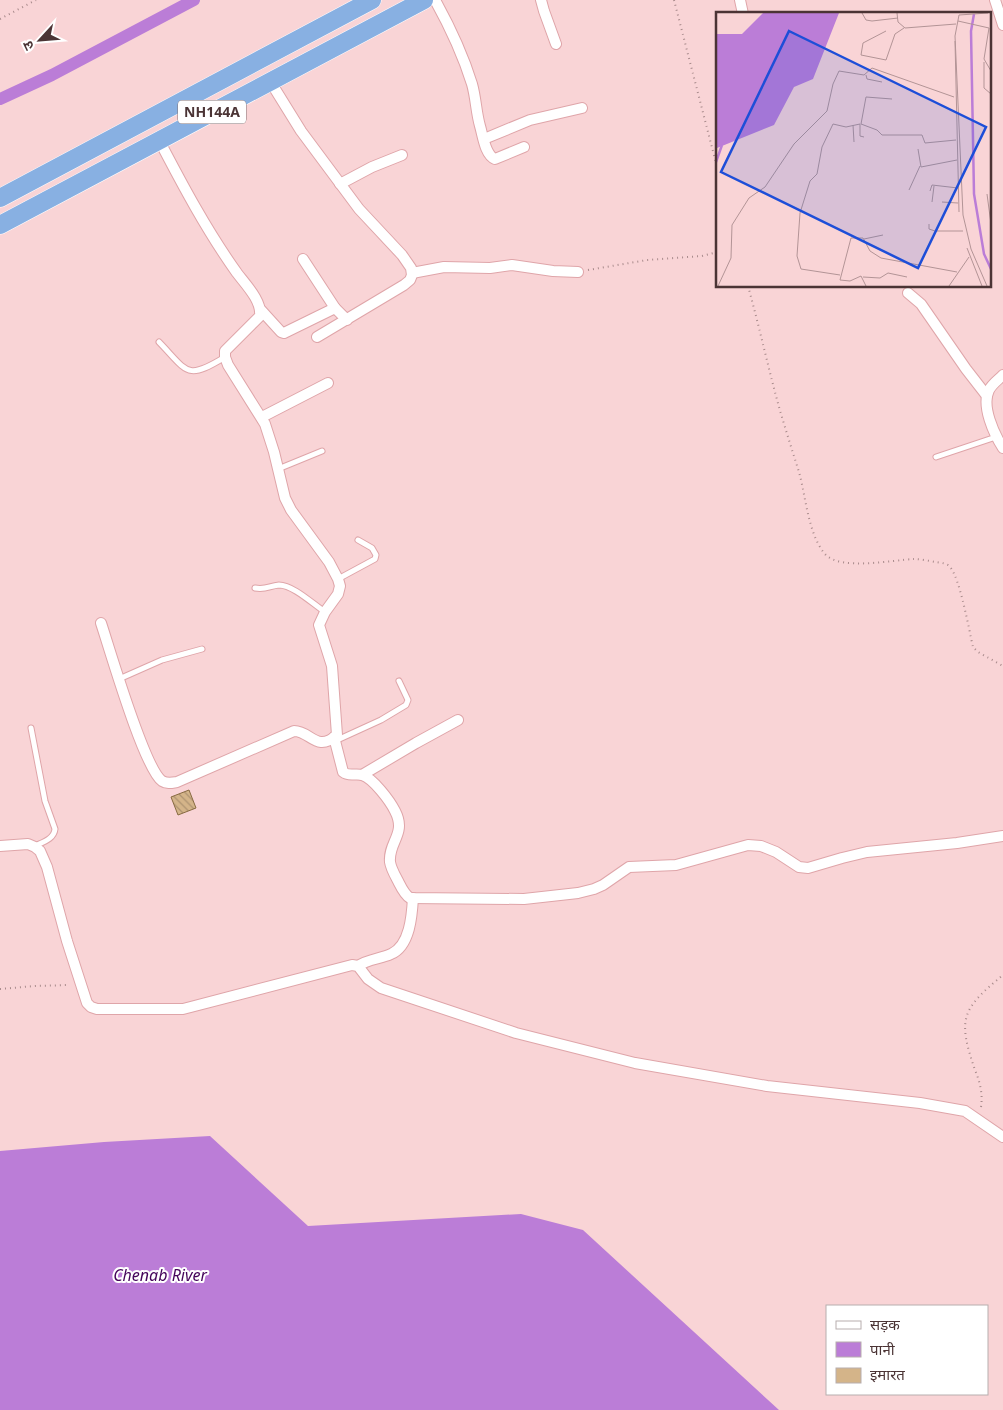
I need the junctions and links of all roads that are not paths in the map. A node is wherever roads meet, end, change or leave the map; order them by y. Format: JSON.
{"nodes":[{"id":1,"x":372,"y":0,"type":"edge"},
{"id":2,"x":424,"y":0,"type":"edge"},
{"id":3,"x":435,"y":0,"type":"edge"},
{"id":4,"x":541,"y":0,"type":"edge"},
{"id":5,"x":995,"y":0,"type":"edge"},
{"id":6,"x":1003,"y":25,"type":"edge"},
{"id":7,"x":556,"y":44,"type":"dead end"},
{"id":8,"x":270,"y":81,"type":"junction"},
{"id":9,"x":582,"y":108,"type":"dead end"},
{"id":10,"x":484,"y":139,"type":"junction"},
{"id":11,"x":159,"y":140,"type":"junction"},
{"id":12,"x":524,"y":147,"type":"dead end"},
{"id":13,"x":402,"y":155,"type":"dead end"},
{"id":14,"x":340,"y":184,"type":"junction"},
{"id":15,"x":0,"y":198,"type":"edge"},
{"id":16,"x":0,"y":226,"type":"edge"},
{"id":17,"x":303,"y":259,"type":"dead end"},
{"id":18,"x":578,"y":272,"type":"road end"},
{"id":19,"x":412,"y":273,"type":"junction"},
{"id":20,"x":908,"y":293,"type":"dead end"},
{"id":21,"x":335,"y":308,"type":"junction"},
{"id":22,"x":261,"y":310,"type":"junction"},
{"id":23,"x":347,"y":320,"type":"junction"},
{"id":24,"x":317,"y":337,"type":"dead end"},
{"id":25,"x":160,"y":342,"type":"dead end"},
{"id":26,"x":225,"y":357,"type":"junction"},
{"id":27,"x":1003,"y":375,"type":"edge"},
{"id":28,"x":328,"y":383,"type":"dead end"},
{"id":29,"x":987,"y":396,"type":"junction"},
{"id":30,"x":262,"y":417,"type":"junction"},
{"id":31,"x":996,"y":437,"type":"junction"},
{"id":32,"x":1003,"y":448,"type":"edge"},
{"id":33,"x":322,"y":451,"type":"dead end"},
{"id":34,"x":936,"y":457,"type":"dead end"},
{"id":35,"x":278,"y":469,"type":"junction"},
{"id":36,"x":358,"y":540,"type":"dead end"},
{"id":37,"x":338,"y":579,"type":"junction"},
{"id":38,"x":255,"y":588,"type":"dead end"},
{"id":39,"x":324,"y":612,"type":"junction"},
{"id":40,"x":101,"y":623,"type":"dead end"},
{"id":41,"x":202,"y":649,"type":"dead end"},
{"id":42,"x":119,"y":679,"type":"junction"},
{"id":43,"x":400,"y":681,"type":"dead end"},
{"id":44,"x":458,"y":720,"type":"dead end"},
{"id":45,"x":31,"y":728,"type":"dead end"},
{"id":46,"x":334,"y":740,"type":"junction"},
{"id":47,"x":362,"y":775,"type":"junction"},
{"id":48,"x":1003,"y":836,"type":"edge"},
{"id":49,"x":0,"y":846,"type":"edge"},
{"id":50,"x":35,"y":847,"type":"junction"},
{"id":51,"x":413,"y":898,"type":"junction"},
{"id":52,"x":358,"y":966,"type":"junction"},
{"id":53,"x":1003,"y":1137,"type":"edge"}],
"edges":[{"from":1,"to":15,"type":"highway","number":"NH144A"},
{"from":2,"to":8,"type":"highway","number":"NH144A"},
{"from":3,"to":10,"type":"street"},
{"from":4,"to":7,"type":"street"},
{"from":5,"to":6,"type":"street"},
{"from":8,"to":11,"type":"highway","number":"NH144A"},
{"from":8,"to":14,"type":"street"},
{"from":9,"to":10,"type":"street"},
{"from":10,"to":12,"type":"street"},
{"from":11,"to":16,"type":"highway","number":"NH144A"},
{"from":11,"to":22,"type":"street"},
{"from":13,"to":14,"type":"street"},
{"from":14,"to":19,"type":"street"},
{"from":17,"to":21,"type":"street"},
{"from":18,"to":19,"type":"street"},
{"from":19,"to":23,"type":"street"},
{"from":20,"to":29,"type":"street"},
{"from":21,"to":22,"type":"street"},
{"from":21,"to":23,"type":"street"},
{"from":22,"to":26,"type":"street"},
{"from":23,"to":24,"type":"street"},
{"from":25,"to":26,"type":"lane"},
{"from":26,"to":30,"type":"street"},
{"from":27,"to":29,"type":"street"},
{"from":28,"to":30,"type":"street"},
{"from":29,"to":31,"type":"street"},
{"from":30,"to":35,"type":"street"},
{"from":31,"to":32,"type":"street"},
{"from":31,"to":34,"type":"lane"},
{"from":33,"to":35,"type":"lane"},
{"from":35,"to":37,"type":"street"},
{"from":36,"to":37,"type":"lane"},
{"from":37,"to":39,"type":"street"},
{"from":38,"to":39,"type":"lane"},
{"from":39,"to":46,"type":"street"},
{"from":40,"to":42,"type":"street"},
{"from":41,"to":42,"type":"lane"},
{"from":42,"to":46,"type":"street"},
{"from":43,"to":46,"type":"lane"},
{"from":44,"to":47,"type":"street"},
{"from":45,"to":50,"type":"lane"},
{"from":46,"to":47,"type":"street"},
{"from":47,"to":51,"type":"street"},
{"from":48,"to":51,"type":"street"},
{"from":49,"to":50,"type":"street"},
{"from":50,"to":52,"type":"street"},
{"from":51,"to":52,"type":"street"},
{"from":52,"to":53,"type":"street"}]}
